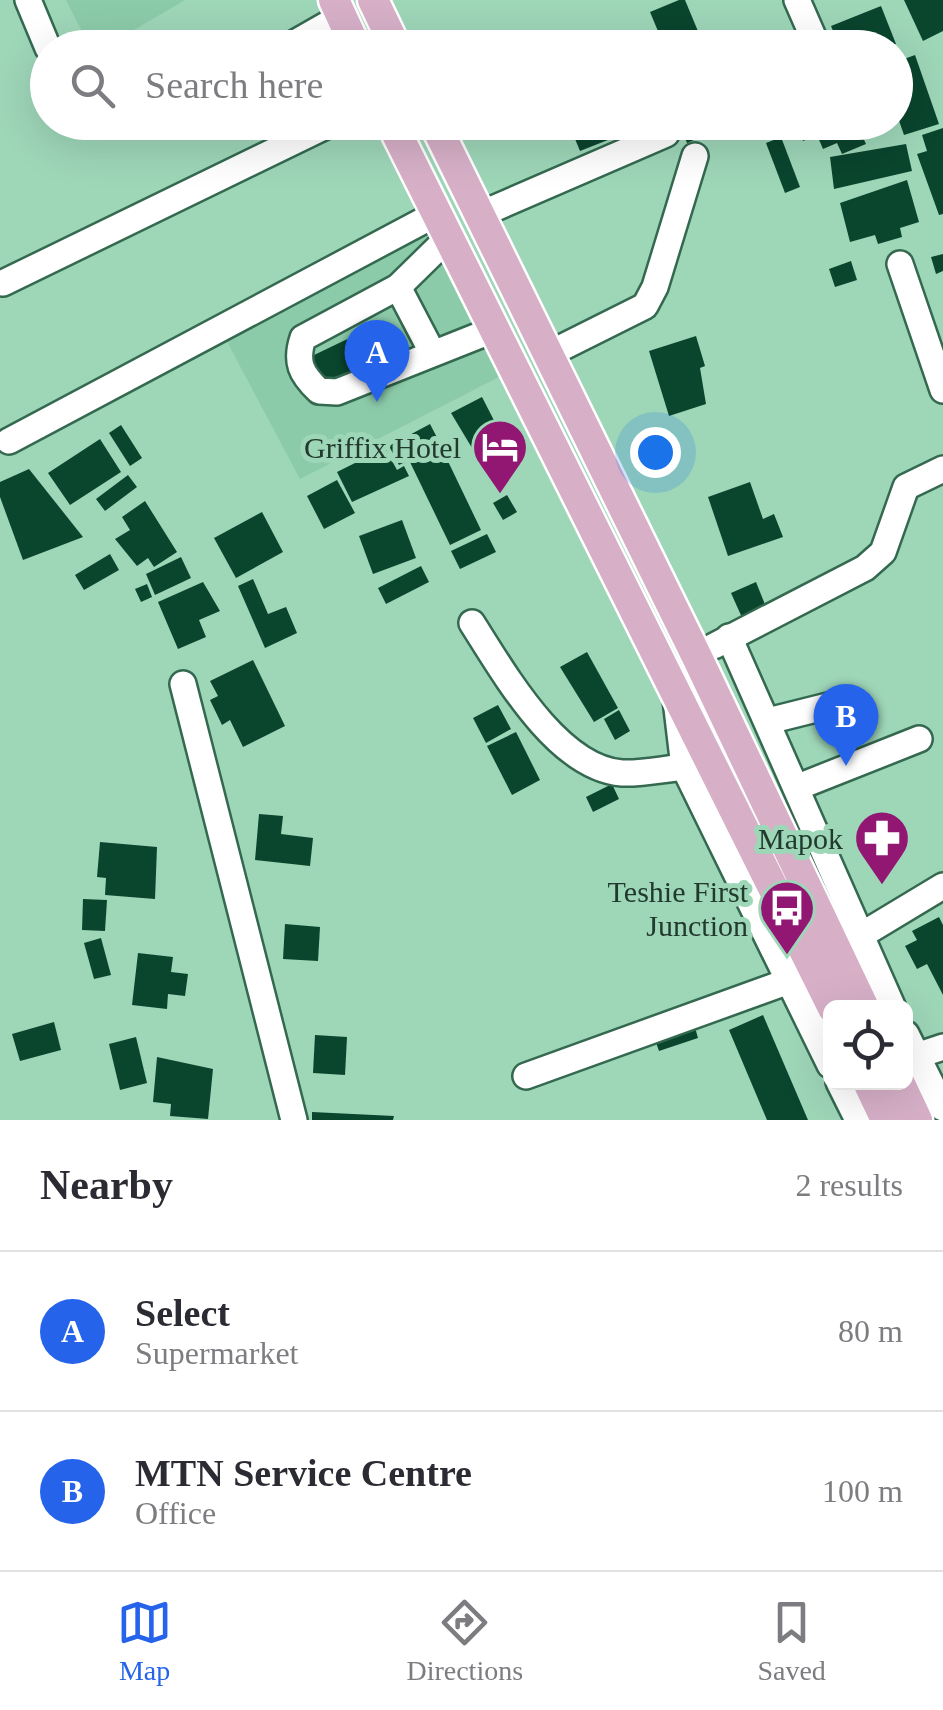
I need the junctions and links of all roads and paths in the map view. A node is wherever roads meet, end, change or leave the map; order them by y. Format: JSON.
{"nodes":[{"id":1,"x":28,"y":0,"type":"edge"},
{"id":2,"x":797,"y":0,"type":"edge"},
{"id":3,"x":376,"y":1,"type":"edge"},
{"id":4,"x":338,"y":8,"type":"edge"},
{"id":5,"x":40,"y":30,"type":"edge"},
{"id":6,"x":309,"y":30,"type":"edge"},
{"id":7,"x":388,"y":30,"type":"edge"},
{"id":8,"x":810,"y":30,"type":"edge"},
{"id":9,"x":297,"y":140,"type":"edge"},
{"id":10,"x":400,"y":140,"type":"edge"},
{"id":11,"x":443,"y":140,"type":"edge"},
{"id":12,"x":652,"y":140,"type":"edge"},
{"id":13,"x":695,"y":156,"type":"dead end"},
{"id":14,"x":480,"y":215,"type":"junction"},
{"id":15,"x":440,"y":227,"type":"junction"},
{"id":16,"x":900,"y":264,"type":"dead end"},
{"id":17,"x":4,"y":283,"type":"dead end"},
{"id":18,"x":398,"y":287,"type":"junction"},
{"id":19,"x":493,"y":330,"type":"junction"},
{"id":20,"x":432,"y":352,"type":"junction"},
{"id":21,"x":548,"y":354,"type":"junction"},
{"id":22,"x":943,"y":390,"type":"edge"},
{"id":23,"x":9,"y":442,"type":"dead end"},
{"id":24,"x":943,"y":469,"type":"edge"},
{"id":25,"x":472,"y":623,"type":"dead end"},
{"id":26,"x":729,"y":638,"type":"junction"},
{"id":27,"x":696,"y":655,"type":"junction"},
{"id":28,"x":183,"y":684,"type":"dead end"},
{"id":29,"x":675,"y":689,"type":"junction"},
{"id":30,"x":844,"y":702,"type":"dead end"},
{"id":31,"x":768,"y":721,"type":"junction"},
{"id":32,"x":919,"y":739,"type":"dead end"},
{"id":33,"x":684,"y":767,"type":"junction"},
{"id":34,"x":798,"y":787,"type":"junction"},
{"id":35,"x":943,"y":886,"type":"edge"},
{"id":36,"x":860,"y":936,"type":"junction"},
{"id":37,"x":789,"y":981,"type":"junction"},
{"id":38,"x":829,"y":1000,"type":"edge"},
{"id":39,"x":860,"y":1000,"type":"edge"},
{"id":40,"x":889,"y":1000,"type":"edge"},
{"id":41,"x":913,"y":1045,"type":"edge"},
{"id":42,"x":943,"y":1047,"type":"edge"},
{"id":43,"x":913,"y":1049,"type":"edge"},
{"id":44,"x":823,"y":1051,"type":"edge"},
{"id":45,"x":526,"y":1076,"type":"dead end"},
{"id":46,"x":843,"y":1090,"type":"edge"},
{"id":47,"x":872,"y":1090,"type":"edge"},
{"id":48,"x":903,"y":1090,"type":"edge"},
{"id":49,"x":943,"y":1108,"type":"edge"},
{"id":50,"x":294,"y":1120,"type":"edge"},
{"id":51,"x":858,"y":1120,"type":"edge"},
{"id":52,"x":886,"y":1120,"type":"edge"},
{"id":53,"x":917,"y":1120,"type":"edge"}],
"edges":[{"from":1,"to":5,"type":"street"},
{"from":2,"to":8,"type":"street"},
{"from":3,"to":7,"type":"main road"},
{"from":4,"to":6,"type":"street"},
{"from":9,"to":17,"type":"street"},
{"from":10,"to":15,"type":"main road"},
{"from":11,"to":14,"type":"main road"},
{"from":12,"to":14,"type":"street"},
{"from":13,"to":21,"type":"street"},
{"from":14,"to":21,"type":"main road"},
{"from":15,"to":18,"type":"street"},
{"from":15,"to":19,"type":"main road"},
{"from":15,"to":23,"type":"street"},
{"from":16,"to":22,"type":"street"},
{"from":18,"to":20,"type":"street"},
{"from":18,"to":20,"type":"street"},
{"from":19,"to":20,"type":"street"},
{"from":19,"to":29,"type":"main road"},
{"from":21,"to":27,"type":"main road"},
{"from":24,"to":26,"type":"street"},
{"from":25,"to":33,"type":"street"},
{"from":26,"to":27,"type":"street"},
{"from":26,"to":31,"type":"street"},
{"from":27,"to":39,"type":"main road"},
{"from":28,"to":50,"type":"street"},
{"from":29,"to":33,"type":"street"},
{"from":29,"to":38,"type":"main road"},
{"from":30,"to":31,"type":"street"},
{"from":31,"to":34,"type":"street"},
{"from":32,"to":34,"type":"street"},
{"from":33,"to":37,"type":"street"},
{"from":34,"to":36,"type":"street"},
{"from":35,"to":36,"type":"street"},
{"from":36,"to":40,"type":"street"},
{"from":37,"to":44,"type":"street"},
{"from":37,"to":45,"type":"street"},
{"from":41,"to":42,"type":"street"},
{"from":43,"to":49,"type":"street"},
{"from":46,"to":51,"type":"street"},
{"from":47,"to":52,"type":"main road"},
{"from":48,"to":53,"type":"main road"}]}
